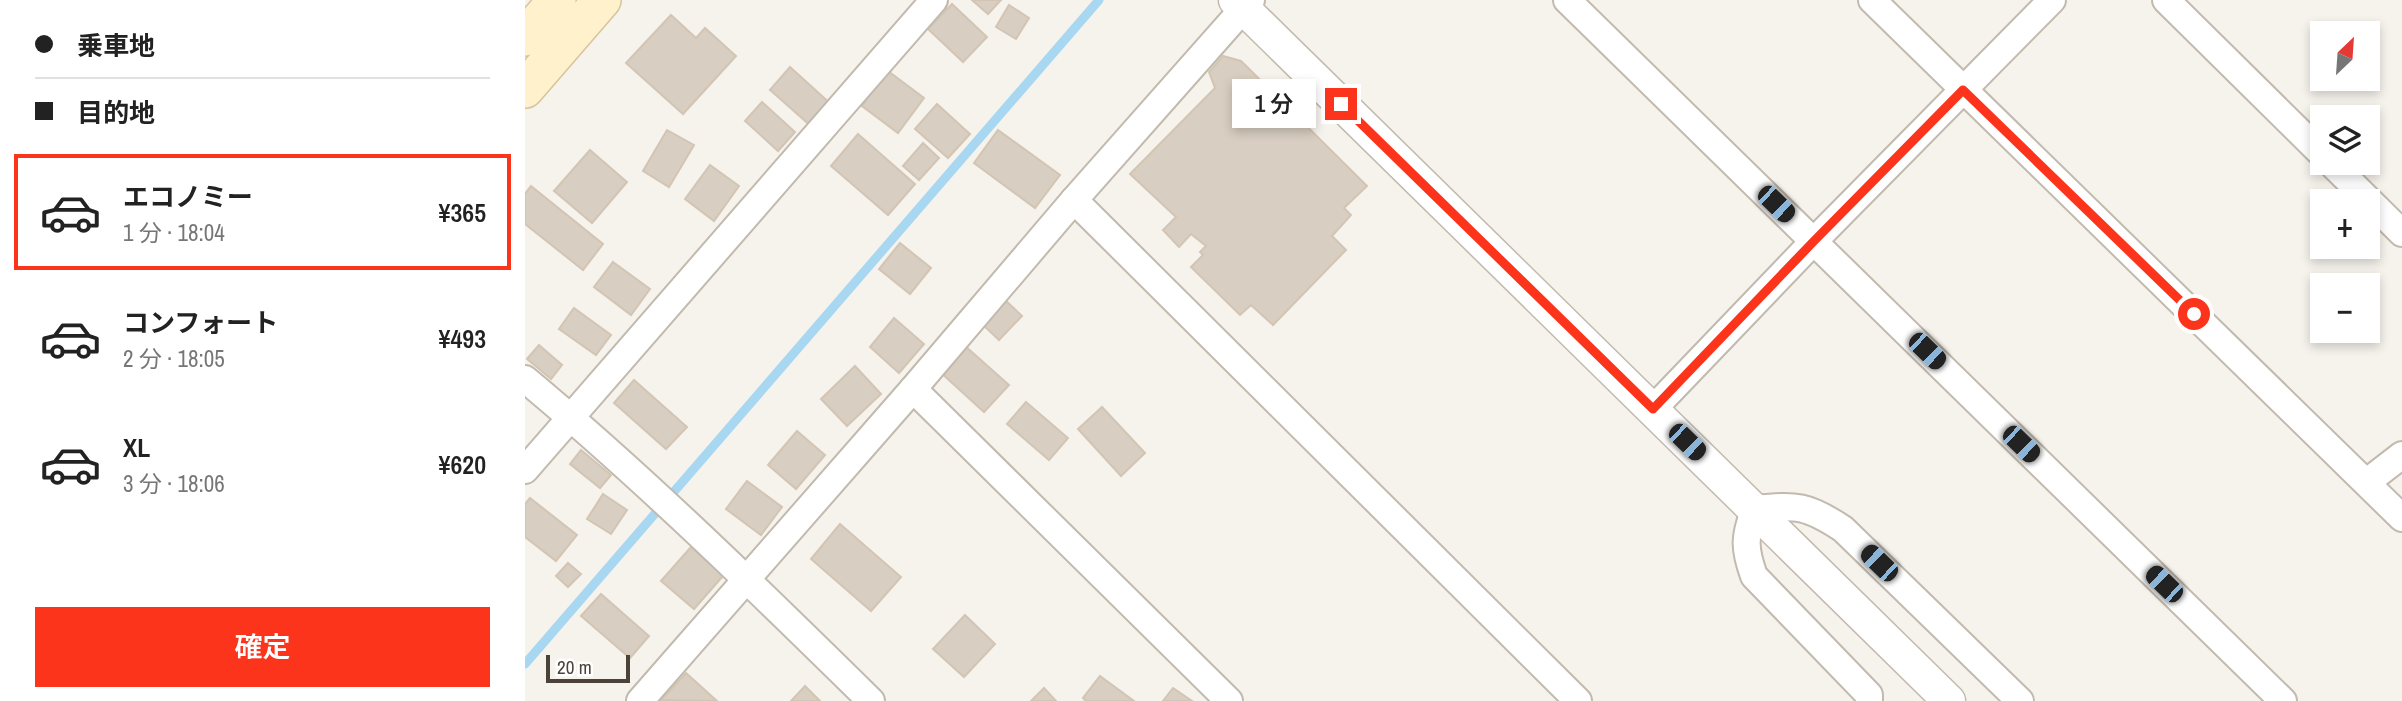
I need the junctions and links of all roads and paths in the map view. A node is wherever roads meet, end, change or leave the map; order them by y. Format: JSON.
{"nodes":[{"id":1,"x":557,"y":0,"type":"edge"},
{"id":2,"x":602,"y":0,"type":"edge"},
{"id":3,"x":934,"y":0,"type":"edge"},
{"id":4,"x":1567,"y":0,"type":"edge"},
{"id":5,"x":1872,"y":0,"type":"edge"},
{"id":6,"x":2052,"y":0,"type":"edge"},
{"id":7,"x":2167,"y":0,"type":"edge"},
{"id":8,"x":1243,"y":3,"type":"edge"},
{"id":9,"x":525,"y":37,"type":"edge"},
{"id":10,"x":525,"y":89,"type":"edge"},
{"id":11,"x":1963,"y":90,"type":"junction"},
{"id":12,"x":2310,"y":142,"type":"edge"},
{"id":13,"x":2343,"y":175,"type":"edge"},
{"id":14,"x":1074,"y":200,"type":"junction"},
{"id":15,"x":2402,"y":233,"type":"edge"},
{"id":16,"x":1814,"y":241,"type":"junction"},
{"id":17,"x":525,"y":379,"type":"edge"},
{"id":18,"x":913,"y":389,"type":"junction"},
{"id":19,"x":1653,"y":409,"type":"junction"},
{"id":20,"x":571,"y":417,"type":"junction"},
{"id":21,"x":2402,"y":456,"type":"edge"},
{"id":22,"x":525,"y":470,"type":"edge"},
{"id":23,"x":2367,"y":482,"type":"junction"},
{"id":24,"x":1755,"y":509,"type":"junction"},
{"id":25,"x":2402,"y":518,"type":"edge"},
{"id":26,"x":747,"y":579,"type":"junction"},
{"id":27,"x":640,"y":701,"type":"edge"},
{"id":28,"x":871,"y":701,"type":"edge"},
{"id":29,"x":1229,"y":701,"type":"edge"},
{"id":30,"x":1578,"y":701,"type":"edge"},
{"id":31,"x":1869,"y":701,"type":"edge"},
{"id":32,"x":1949,"y":701,"type":"edge"},
{"id":33,"x":2020,"y":701,"type":"edge"},
{"id":34,"x":2283,"y":701,"type":"edge"}],
"edges":[{"from":1,"to":9,"type":"main road"},
{"from":2,"to":10,"type":"main road"},
{"from":3,"to":20,"type":"street"},
{"from":4,"to":16,"type":"street"},
{"from":5,"to":11,"type":"street"},
{"from":6,"to":11,"type":"street"},
{"from":7,"to":12,"type":"street"},
{"from":8,"to":14,"type":"street"},
{"from":8,"to":19,"type":"street"},
{"from":11,"to":16,"type":"street"},
{"from":11,"to":23,"type":"street"},
{"from":13,"to":15,"type":"street"},
{"from":14,"to":18,"type":"street"},
{"from":14,"to":30,"type":"street"},
{"from":16,"to":19,"type":"street"},
{"from":16,"to":34,"type":"street"},
{"from":17,"to":20,"type":"street"},
{"from":18,"to":26,"type":"street"},
{"from":18,"to":29,"type":"street"},
{"from":19,"to":24,"type":"street"},
{"from":20,"to":22,"type":"street"},
{"from":20,"to":26,"type":"street"},
{"from":21,"to":23,"type":"street"},
{"from":23,"to":25,"type":"street"},
{"from":24,"to":31,"type":"street"},
{"from":24,"to":32,"type":"street"},
{"from":24,"to":33,"type":"street"},
{"from":26,"to":27,"type":"street"},
{"from":26,"to":28,"type":"street"}]}
